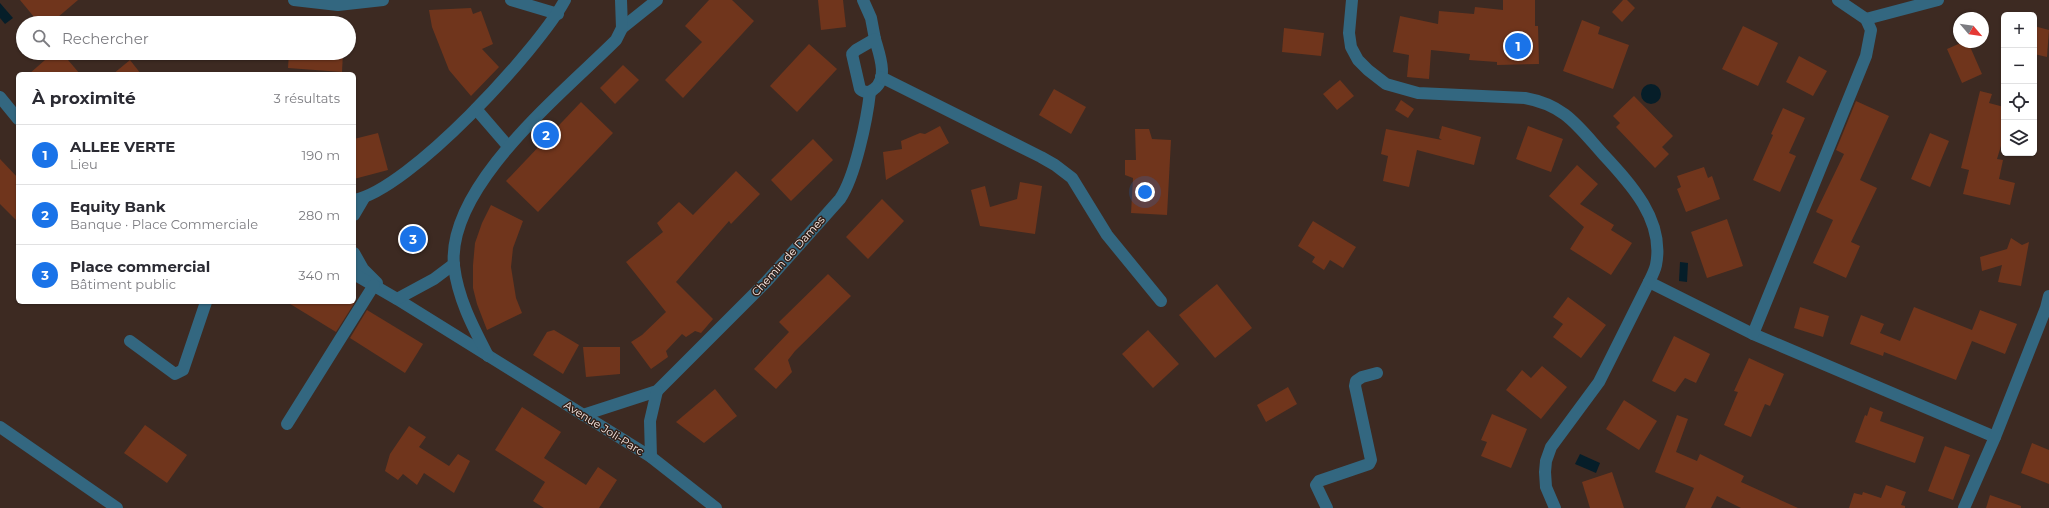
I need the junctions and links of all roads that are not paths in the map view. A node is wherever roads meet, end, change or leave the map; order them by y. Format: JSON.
{"nodes":[{"id":1,"x":294,"y":0,"type":"edge"},
{"id":2,"x":382,"y":0,"type":"edge"},
{"id":3,"x":511,"y":0,"type":"edge"},
{"id":4,"x":566,"y":0,"type":"edge"},
{"id":5,"x":656,"y":0,"type":"edge"},
{"id":6,"x":863,"y":0,"type":"edge"},
{"id":7,"x":1352,"y":0,"type":"edge"},
{"id":8,"x":1838,"y":0,"type":"edge"},
{"id":9,"x":1938,"y":0,"type":"edge"},
{"id":10,"x":621,"y":1,"type":"edge"},
{"id":11,"x":558,"y":14,"type":"junction"},
{"id":12,"x":1866,"y":19,"type":"junction"},
{"id":13,"x":622,"y":28,"type":"junction"},
{"id":14,"x":875,"y":39,"type":"junction"},
{"id":15,"x":881,"y":77,"type":"junction"},
{"id":16,"x":870,"y":92,"type":"junction"},
{"id":17,"x":0,"y":97,"type":"edge"},
{"id":18,"x":476,"y":109,"type":"junction"},
{"id":19,"x":16,"y":117,"type":"edge"},
{"id":20,"x":508,"y":146,"type":"junction"},
{"id":21,"x":359,"y":199,"type":"edge"},
{"id":22,"x":356,"y":209,"type":"edge"},
{"id":23,"x":356,"y":257,"type":"edge"},
{"id":24,"x":454,"y":264,"type":"junction"},
{"id":25,"x":356,"y":275,"type":"edge"},
{"id":26,"x":1649,"y":282,"type":"junction"},
{"id":27,"x":374,"y":285,"type":"junction"},
{"id":28,"x":392,"y":296,"type":"junction"},
{"id":29,"x":2049,"y":296,"type":"edge"},
{"id":30,"x":1162,"y":301,"type":"dead end"},
{"id":31,"x":205,"y":304,"type":"edge"},
{"id":32,"x":1753,"y":334,"type":"junction"},
{"id":33,"x":130,"y":341,"type":"dead end"},
{"id":34,"x":488,"y":356,"type":"junction"},
{"id":35,"x":1377,"y":373,"type":"dead end"},
{"id":36,"x":657,"y":391,"type":"junction"},
{"id":37,"x":583,"y":415,"type":"junction"},
{"id":38,"x":287,"y":424,"type":"dead end"},
{"id":39,"x":0,"y":427,"type":"edge"},
{"id":40,"x":1995,"y":437,"type":"junction"},
{"id":41,"x":651,"y":457,"type":"junction"},
{"id":42,"x":117,"y":508,"type":"edge"},
{"id":43,"x":716,"y":508,"type":"edge"},
{"id":44,"x":1327,"y":508,"type":"edge"},
{"id":45,"x":1555,"y":508,"type":"edge"},
{"id":46,"x":1964,"y":508,"type":"edge"}],
"edges":[{"from":1,"to":2,"type":"street"},
{"from":3,"to":11,"type":"street"},
{"from":4,"to":11,"type":"street"},
{"from":5,"to":13,"type":"street"},
{"from":6,"to":14,"type":"street"},
{"from":7,"to":26,"type":"street"},
{"from":8,"to":12,"type":"street"},
{"from":9,"to":12,"type":"street"},
{"from":10,"to":13,"type":"street"},
{"from":11,"to":18,"type":"street"},
{"from":12,"to":32,"type":"street"},
{"from":13,"to":20,"type":"street"},
{"from":14,"to":15,"type":"street"},
{"from":14,"to":16,"type":"street"},
{"from":15,"to":16,"type":"street"},
{"from":15,"to":30,"type":"street"},
{"from":16,"to":36,"type":"street","name":"Chemin de Dames"},
{"from":17,"to":19,"type":"street"},
{"from":18,"to":20,"type":"street"},
{"from":18,"to":21,"type":"street"},
{"from":20,"to":24,"type":"street"},
{"from":21,"to":22,"type":"street"},
{"from":23,"to":28,"type":"street"},
{"from":24,"to":28,"type":"street"},
{"from":24,"to":34,"type":"street"},
{"from":25,"to":27,"type":"street"},
{"from":26,"to":32,"type":"street"},
{"from":26,"to":45,"type":"street"},
{"from":27,"to":28,"type":"street"},
{"from":27,"to":38,"type":"street"},
{"from":28,"to":34,"type":"street","name":"Avenue Joli-Parc"},
{"from":29,"to":40,"type":"street"},
{"from":31,"to":33,"type":"street"},
{"from":32,"to":40,"type":"street"},
{"from":34,"to":37,"type":"street","name":"Avenue Joli-Parc"},
{"from":35,"to":44,"type":"street"},
{"from":36,"to":37,"type":"street"},
{"from":36,"to":41,"type":"street"},
{"from":37,"to":41,"type":"street","name":"Avenue Joli-Parc"},
{"from":39,"to":42,"type":"street"},
{"from":40,"to":46,"type":"street"},
{"from":41,"to":43,"type":"street","name":"Avenue Joli-Parc"}]}
